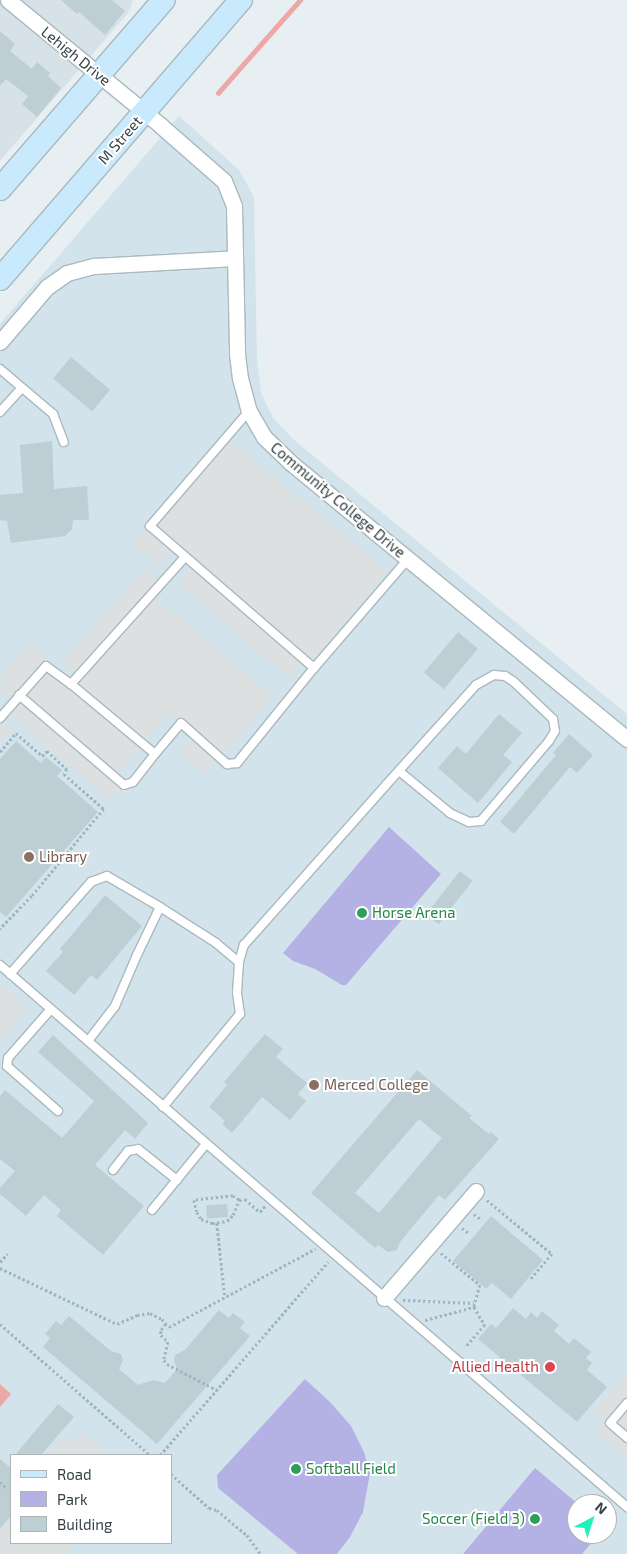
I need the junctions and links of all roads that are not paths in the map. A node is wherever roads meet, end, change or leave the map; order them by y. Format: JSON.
{"nodes":[{"id":1,"x":8,"y":0,"type":"edge"},
{"id":2,"x":164,"y":0,"type":"edge"},
{"id":3,"x":241,"y":0,"type":"edge"},
{"id":4,"x":98,"y":74,"type":"junction"},
{"id":5,"x":144,"y":112,"type":"junction"},
{"id":6,"x":0,"y":189,"type":"edge"},
{"id":7,"x":235,"y":258,"type":"junction"},
{"id":8,"x":0,"y":280,"type":"edge"},
{"id":9,"x":0,"y":342,"type":"edge"},
{"id":10,"x":0,"y":369,"type":"edge"},
{"id":11,"x":21,"y":389,"type":"junction"},
{"id":12,"x":249,"y":411,"type":"junction"},
{"id":13,"x":0,"y":412,"type":"edge"},
{"id":14,"x":64,"y":442,"type":"dead end"},
{"id":15,"x":184,"y":557,"type":"junction"},
{"id":16,"x":408,"y":559,"type":"junction"},
{"id":17,"x":314,"y":668,"type":"junction"},
{"id":18,"x":71,"y":684,"type":"junction"},
{"id":19,"x":19,"y":696,"type":"junction"},
{"id":20,"x":0,"y":718,"type":"edge"},
{"id":21,"x":627,"y":740,"type":"edge"},
{"id":22,"x":155,"y":754,"type":"junction"},
{"id":23,"x":399,"y":771,"type":"junction"},
{"id":24,"x":160,"y":907,"type":"junction"},
{"id":25,"x":239,"y":962,"type":"junction"},
{"id":26,"x":0,"y":965,"type":"edge"},
{"id":27,"x":10,"y":974,"type":"junction"},
{"id":28,"x":51,"y":1010,"type":"junction"},
{"id":29,"x":88,"y":1041,"type":"junction"},
{"id":30,"x":162,"y":1107,"type":"junction"},
{"id":31,"x":58,"y":1111,"type":"dead end"},
{"id":32,"x":206,"y":1144,"type":"junction"},
{"id":33,"x":113,"y":1170,"type":"dead end"},
{"id":34,"x":177,"y":1180,"type":"junction"},
{"id":35,"x":476,"y":1191,"type":"road end"},
{"id":36,"x":152,"y":1210,"type":"dead end"},
{"id":37,"x":386,"y":1299,"type":"junction"},
{"id":38,"x":627,"y":1403,"type":"edge"},
{"id":39,"x":627,"y":1438,"type":"edge"},
{"id":40,"x":627,"y":1507,"type":"edge"}],
"edges":[{"from":1,"to":4,"type":"street","name":"Lehigh Drive"},
{"from":2,"to":4,"type":"street"},
{"from":3,"to":5,"type":"street","name":"M Street"},
{"from":4,"to":5,"type":"street","name":"Lehigh Drive"},
{"from":4,"to":6,"type":"street"},
{"from":5,"to":7,"type":"street","name":"Community College Drive"},
{"from":5,"to":8,"type":"street","name":"M Street"},
{"from":7,"to":9,"type":"street"},
{"from":7,"to":12,"type":"street","name":"Community College Drive"},
{"from":10,"to":11,"type":"lane"},
{"from":11,"to":13,"type":"lane"},
{"from":11,"to":14,"type":"lane"},
{"from":12,"to":15,"type":"lane"},
{"from":12,"to":16,"type":"street","name":"Community College Drive"},
{"from":15,"to":17,"type":"lane"},
{"from":15,"to":18,"type":"lane"},
{"from":16,"to":17,"type":"lane"},
{"from":16,"to":21,"type":"street","name":"Community College Drive"},
{"from":17,"to":22,"type":"lane"},
{"from":18,"to":19,"type":"lane"},
{"from":18,"to":22,"type":"lane"},
{"from":19,"to":20,"type":"lane"},
{"from":19,"to":22,"type":"lane"},
{"from":23,"to":23,"type":"lane"},
{"from":23,"to":25,"type":"lane"},
{"from":24,"to":25,"type":"lane"},
{"from":24,"to":27,"type":"lane"},
{"from":24,"to":29,"type":"lane"},
{"from":25,"to":30,"type":"lane"},
{"from":26,"to":27,"type":"lane"},
{"from":27,"to":28,"type":"lane"},
{"from":28,"to":29,"type":"lane"},
{"from":28,"to":31,"type":"lane"},
{"from":29,"to":30,"type":"lane"},
{"from":30,"to":32,"type":"lane"},
{"from":32,"to":34,"type":"lane"},
{"from":32,"to":37,"type":"lane"},
{"from":33,"to":34,"type":"lane"},
{"from":34,"to":36,"type":"lane"},
{"from":35,"to":37,"type":"street"},
{"from":37,"to":40,"type":"lane"},
{"from":38,"to":39,"type":"lane"}]}
